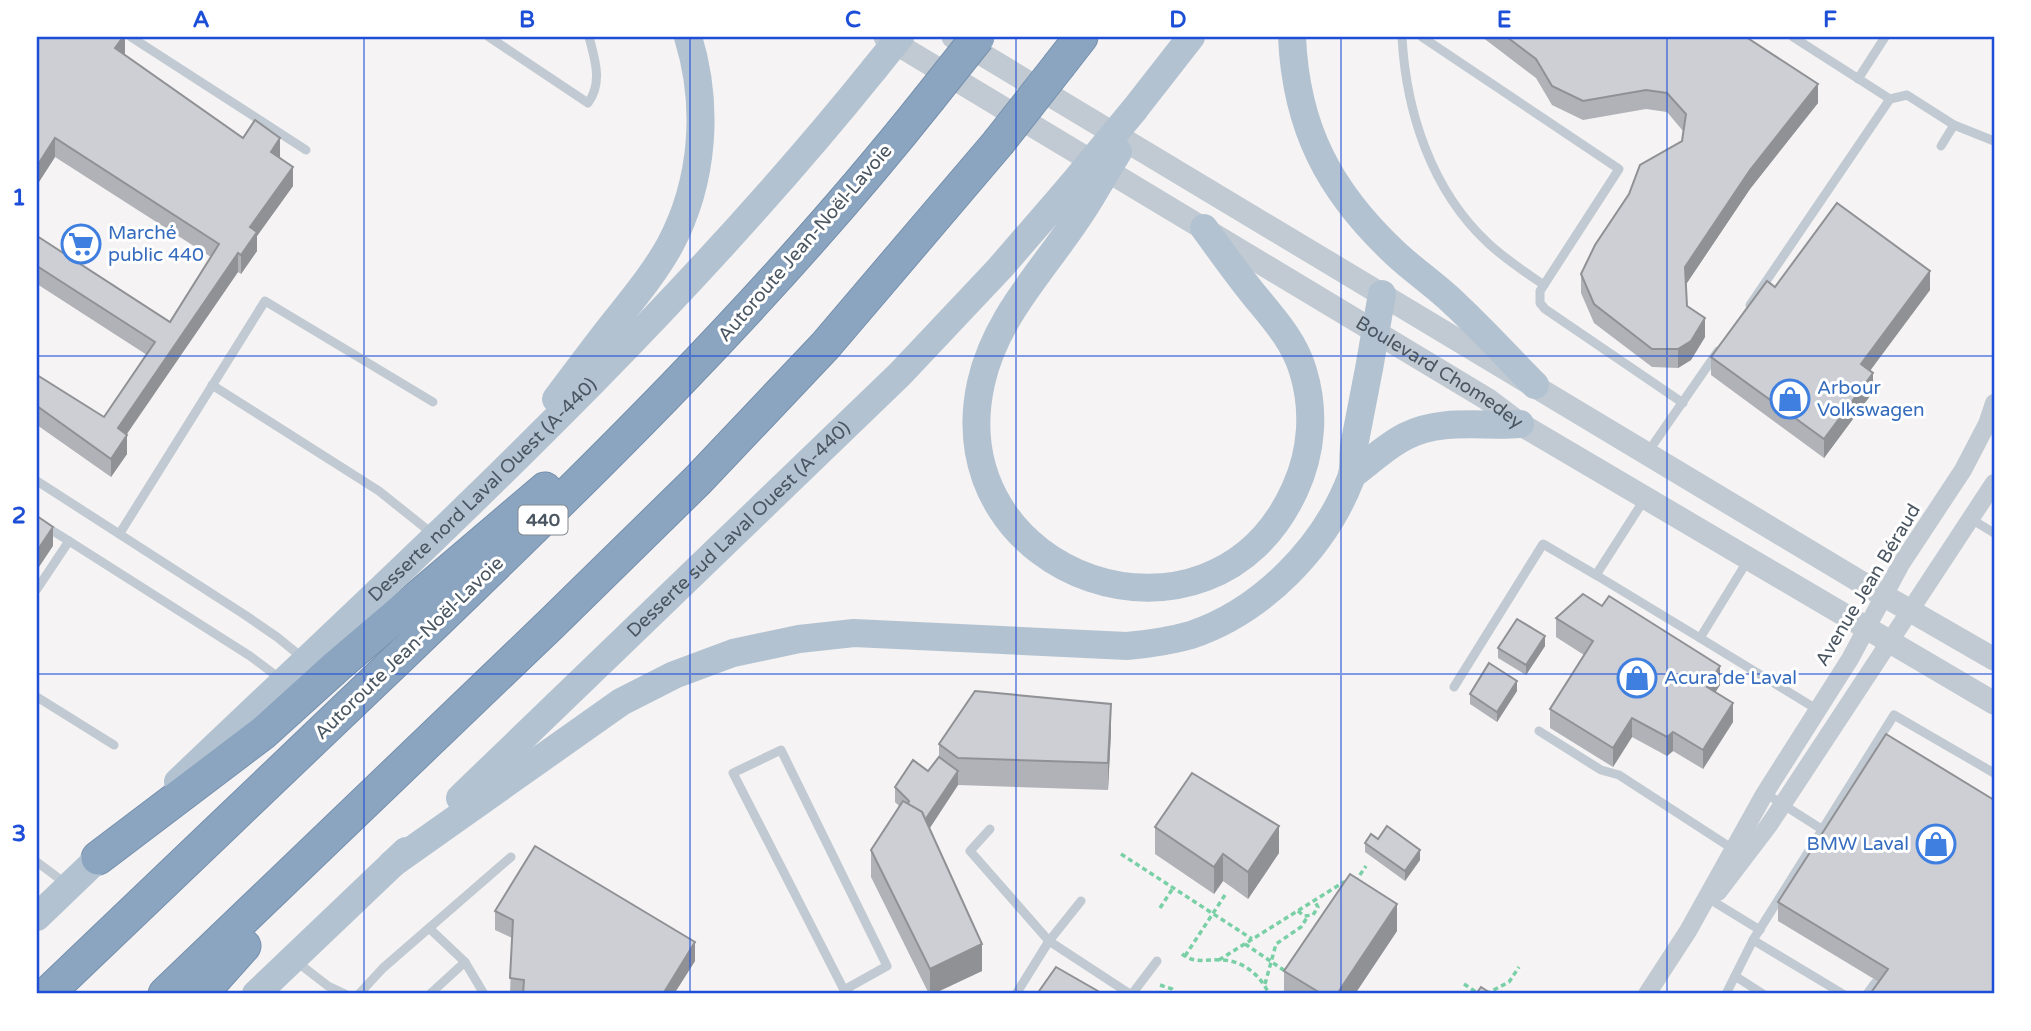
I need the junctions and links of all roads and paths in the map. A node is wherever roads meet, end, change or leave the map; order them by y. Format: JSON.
{"nodes":[{"id":1,"x":131,"y":37,"type":"edge"},
{"id":2,"x":489,"y":37,"type":"edge"},
{"id":3,"x":589,"y":37,"type":"edge"},
{"id":4,"x":688,"y":37,"type":"edge"},
{"id":5,"x":885,"y":37,"type":"edge"},
{"id":6,"x":892,"y":37,"type":"edge"},
{"id":7,"x":900,"y":37,"type":"edge"},
{"id":8,"x":953,"y":37,"type":"edge"},
{"id":9,"x":978,"y":37,"type":"edge"},
{"id":10,"x":1080,"y":37,"type":"edge"},
{"id":11,"x":1191,"y":37,"type":"edge"},
{"id":12,"x":1292,"y":37,"type":"edge"},
{"id":13,"x":1402,"y":37,"type":"edge"},
{"id":14,"x":1422,"y":37,"type":"edge"},
{"id":15,"x":1793,"y":37,"type":"edge"},
{"id":16,"x":1885,"y":37,"type":"edge"},
{"id":17,"x":875,"y":68,"type":"junction"},
{"id":18,"x":1858,"y":79,"type":"junction"},
{"id":19,"x":1890,"y":99,"type":"junction"},
{"id":20,"x":1954,"y":125,"type":"junction"},
{"id":21,"x":1994,"y":141,"type":"edge"},
{"id":22,"x":1941,"y":146,"type":"dead end"},
{"id":23,"x":306,"y":150,"type":"dead end"},
{"id":24,"x":1081,"y":192,"type":"junction"},
{"id":25,"x":1204,"y":228,"type":"junction"},
{"id":26,"x":1544,"y":285,"type":"junction"},
{"id":27,"x":1382,"y":294,"type":"junction"},
{"id":28,"x":1742,"y":316,"type":"edge"},
{"id":29,"x":1376,"y":332,"type":"junction"},
{"id":30,"x":1726,"y":339,"type":"edge"},
{"id":31,"x":720,"y":340,"type":"junction"},
{"id":32,"x":212,"y":385,"type":"junction"},
{"id":33,"x":1535,"y":386,"type":"junction"},
{"id":34,"x":433,"y":402,"type":"dead end"},
{"id":35,"x":1683,"y":403,"type":"junction"},
{"id":36,"x":1994,"y":403,"type":"edge"},
{"id":37,"x":1520,"y":424,"type":"junction"},
{"id":38,"x":1647,"y":454,"type":"junction"},
{"id":39,"x":1352,"y":475,"type":"junction"},
{"id":40,"x":494,"y":480,"type":"junction"},
{"id":41,"x":37,"y":481,"type":"edge"},
{"id":42,"x":1994,"y":483,"type":"edge"},
{"id":43,"x":1646,"y":498,"type":"junction"},
{"id":44,"x":1971,"y":519,"type":"junction"},
{"id":45,"x":37,"y":521,"type":"edge"},
{"id":46,"x":120,"y":533,"type":"junction"},
{"id":47,"x":1994,"y":533,"type":"edge"},
{"id":48,"x":435,"y":536,"type":"junction"},
{"id":49,"x":69,"y":541,"type":"junction"},
{"id":50,"x":1749,"y":559,"type":"junction"},
{"id":51,"x":1596,"y":575,"type":"junction"},
{"id":52,"x":37,"y":589,"type":"edge"},
{"id":53,"x":1884,"y":596,"type":"junction"},
{"id":54,"x":1910,"y":610,"type":"junction"},
{"id":55,"x":1866,"y":629,"type":"junction"},
{"id":56,"x":1700,"y":638,"type":"junction"},
{"id":57,"x":1888,"y":641,"type":"junction"},
{"id":58,"x":1994,"y":659,"type":"edge"},
{"id":59,"x":305,"y":660,"type":"junction"},
{"id":60,"x":283,"y":681,"type":"junction"},
{"id":61,"x":1454,"y":687,"type":"dead end"},
{"id":62,"x":37,"y":697,"type":"edge"},
{"id":63,"x":1994,"y":703,"type":"edge"},
{"id":64,"x":1818,"y":710,"type":"junction"},
{"id":65,"x":1539,"y":732,"type":"dead end"},
{"id":66,"x":114,"y":745,"type":"dead end"},
{"id":67,"x":1994,"y":773,"type":"edge"},
{"id":68,"x":394,"y":776,"type":"junction"},
{"id":69,"x":1765,"y":793,"type":"junction"},
{"id":70,"x":1782,"y":805,"type":"junction"},
{"id":71,"x":990,"y":829,"type":"dead end"},
{"id":72,"x":1823,"y":830,"type":"junction"},
{"id":73,"x":1739,"y":853,"type":"junction"},
{"id":74,"x":1121,"y":854,"type":"dead end"},
{"id":75,"x":98,"y":858,"type":"junction"},
{"id":76,"x":511,"y":858,"type":"dead end"},
{"id":77,"x":37,"y":862,"type":"edge"},
{"id":78,"x":392,"y":864,"type":"junction"},
{"id":79,"x":1366,"y":866,"type":"dead end"},
{"id":80,"x":69,"y":886,"type":"junction"},
{"id":81,"x":1173,"y":888,"type":"junction"},
{"id":82,"x":1225,"y":895,"type":"dead end"},
{"id":83,"x":1709,"y":899,"type":"junction"},
{"id":84,"x":1314,"y":900,"type":"junction"},
{"id":85,"x":1081,"y":901,"type":"dead end"},
{"id":86,"x":1160,"y":908,"type":"dead end"},
{"id":87,"x":1298,"y":911,"type":"junction"},
{"id":88,"x":38,"y":913,"type":"edge"},
{"id":89,"x":1213,"y":913,"type":"junction"},
{"id":90,"x":1308,"y":916,"type":"junction"},
{"id":91,"x":429,"y":928,"type":"junction"},
{"id":92,"x":1760,"y":930,"type":"junction"},
{"id":93,"x":1252,"y":939,"type":"junction"},
{"id":94,"x":1753,"y":940,"type":"junction"},
{"id":95,"x":1049,"y":941,"type":"junction"},
{"id":96,"x":1244,"y":944,"type":"junction"},
{"id":97,"x":293,"y":959,"type":"junction"},
{"id":98,"x":1219,"y":960,"type":"junction"},
{"id":99,"x":1157,"y":961,"type":"dead end"},
{"id":100,"x":465,"y":962,"type":"junction"},
{"id":101,"x":1271,"y":962,"type":"junction"},
{"id":102,"x":1519,"y":967,"type":"dead end"},
{"id":103,"x":1288,"y":973,"type":"edge"},
{"id":104,"x":1735,"y":976,"type":"junction"},
{"id":105,"x":1875,"y":983,"type":"edge"},
{"id":106,"x":1464,"y":984,"type":"dead end"},
{"id":107,"x":1160,"y":985,"type":"dead end"},
{"id":108,"x":1264,"y":985,"type":"junction"},
{"id":109,"x":847,"y":992,"type":"edge"},
{"id":110,"x":47,"y":994,"type":"edge"},
{"id":111,"x":165,"y":994,"type":"edge"},
{"id":112,"x":201,"y":994,"type":"edge"},
{"id":113,"x":256,"y":994,"type":"edge"},
{"id":114,"x":345,"y":994,"type":"edge"},
{"id":115,"x":359,"y":994,"type":"edge"},
{"id":116,"x":430,"y":994,"type":"edge"},
{"id":117,"x":484,"y":994,"type":"edge"},
{"id":118,"x":1016,"y":994,"type":"edge"},
{"id":119,"x":1131,"y":994,"type":"edge"},
{"id":120,"x":1177,"y":994,"type":"edge"},
{"id":121,"x":1269,"y":994,"type":"edge"},
{"id":122,"x":1479,"y":994,"type":"edge"},
{"id":123,"x":1486,"y":994,"type":"edge"},
{"id":124,"x":1647,"y":994,"type":"edge"},
{"id":125,"x":1726,"y":994,"type":"edge"},
{"id":126,"x":1763,"y":994,"type":"edge"},
{"id":127,"x":1843,"y":994,"type":"edge"},
{"id":128,"x":1867,"y":994,"type":"edge"}],
"edges":[{"from":1,"to":23,"type":"lane"},
{"from":2,"to":3,"type":"lane"},
{"from":4,"to":40,"type":"main road"},
{"from":5,"to":25,"type":"street","name":"Boulevard Chomedey"},
{"from":6,"to":17,"type":"main road","bridge":true},
{"from":7,"to":17,"type":"main road","name":"Desserte nord Laval Ouest (A-440)","bridge":true},
{"from":8,"to":27,"type":"street","name":"Boulevard Chomedey"},
{"from":9,"to":31,"type":"highway","name":"Autoroute Jean-Noël-Lavoie","number":"440","bridge":true},
{"from":10,"to":68,"type":"highway","bridge":true},
{"from":11,"to":24,"type":"main road","bridge":true},
{"from":12,"to":33,"type":"main road"},
{"from":13,"to":26,"type":"lane"},
{"from":14,"to":26,"type":"lane"},
{"from":15,"to":18,"type":"lane"},
{"from":16,"to":18,"type":"lane"},
{"from":17,"to":40,"type":"main road","name":"Desserte nord Laval Ouest (A-440)"},
{"from":18,"to":19,"type":"lane"},
{"from":19,"to":20,"type":"lane"},
{"from":19,"to":28,"type":"lane"},
{"from":20,"to":21,"type":"lane"},
{"from":20,"to":22,"type":"lane"},
{"from":24,"to":25,"type":"main road"},
{"from":24,"to":78,"type":"main road","name":"Desserte sud Laval Ouest (A-440)"},
{"from":25,"to":29,"type":"street","name":"Boulevard Chomedey"},
{"from":26,"to":35,"type":"lane"},
{"from":27,"to":29,"type":"main road"},
{"from":27,"to":33,"type":"street","name":"Boulevard Chomedey"},
{"from":29,"to":37,"type":"street","name":"Boulevard Chomedey"},
{"from":29,"to":39,"type":"main road"},
{"from":30,"to":35,"type":"lane"},
{"from":31,"to":75,"type":"highway"},
{"from":31,"to":110,"type":"highway","name":"Autoroute Jean-Noël-Lavoie","number":"440"},
{"from":32,"to":34,"type":"lane"},
{"from":32,"to":46,"type":"lane"},
{"from":32,"to":48,"type":"lane"},
{"from":33,"to":38,"type":"street","name":"Boulevard Chomedey"},
{"from":35,"to":38,"type":"lane"},
{"from":36,"to":53,"type":"street","name":"Avenue Jean Béraud"},
{"from":37,"to":39,"type":"main road"},
{"from":37,"to":43,"type":"street","name":"Boulevard Chomedey"},
{"from":38,"to":53,"type":"street","name":"Boulevard Chomedey"},
{"from":39,"to":78,"type":"main road"},
{"from":40,"to":48,"type":"main road","name":"Desserte nord Laval Ouest (A-440)"},
{"from":41,"to":46,"type":"lane"},
{"from":42,"to":44,"type":"street","name":"Avenue Jean Béraud"},
{"from":43,"to":50,"type":"street","name":"Boulevard Chomedey"},
{"from":43,"to":51,"type":"lane"},
{"from":44,"to":47,"type":"lane"},
{"from":44,"to":54,"type":"street","name":"Avenue Jean Béraud"},
{"from":45,"to":49,"type":"lane"},
{"from":46,"to":59,"type":"lane"},
{"from":48,"to":59,"type":"main road","name":"Desserte nord Laval Ouest (A-440)"},
{"from":49,"to":52,"type":"lane"},
{"from":49,"to":60,"type":"lane"},
{"from":50,"to":55,"type":"street","name":"Boulevard Chomedey"},
{"from":50,"to":56,"type":"lane"},
{"from":51,"to":56,"type":"lane"},
{"from":51,"to":61,"type":"lane"},
{"from":53,"to":54,"type":"street","name":"Boulevard Chomedey"},
{"from":53,"to":55,"type":"street","name":"Avenue Jean Béraud"},
{"from":54,"to":57,"type":"street","name":"Avenue Jean Béraud"},
{"from":54,"to":58,"type":"street","name":"Boulevard Chomedey"},
{"from":55,"to":57,"type":"street","name":"Boulevard Chomedey"},
{"from":55,"to":64,"type":"street","name":"Avenue Jean Béraud"},
{"from":56,"to":64,"type":"lane"},
{"from":57,"to":63,"type":"street","name":"Boulevard Chomedey"},
{"from":57,"to":70,"type":"street","name":"Avenue Jean Béraud"},
{"from":59,"to":60,"type":"main road","name":"Desserte nord Laval Ouest (A-440)"},
{"from":60,"to":75,"type":"main road","name":"Desserte nord Laval Ouest (A-440)"},
{"from":62,"to":66,"type":"lane"},
{"from":64,"to":69,"type":"street","name":"Avenue Jean Béraud"},
{"from":65,"to":73,"type":"lane"},
{"from":67,"to":72,"type":"lane"},
{"from":68,"to":111,"type":"highway"},
{"from":68,"to":112,"type":"highway"},
{"from":69,"to":70,"type":"lane"},
{"from":69,"to":73,"type":"street","name":"Avenue Jean Béraud"},
{"from":70,"to":72,"type":"lane"},
{"from":70,"to":73,"type":"street","name":"Avenue Jean Béraud"},
{"from":71,"to":95,"type":"lane"},
{"from":72,"to":92,"type":"lane"},
{"from":73,"to":83,"type":"street","name":"Avenue Jean Béraud"},
{"from":74,"to":81,"type":"path"},
{"from":75,"to":80,"type":"main road","name":"Desserte nord Laval Ouest (A-440)"},
{"from":76,"to":91,"type":"lane"},
{"from":77,"to":80,"type":"lane"},
{"from":78,"to":97,"type":"main road","name":"Desserte sud Laval Ouest (A-440)"},
{"from":79,"to":84,"type":"path"},
{"from":80,"to":88,"type":"main road","name":"Desserte nord Laval Ouest (A-440)"},
{"from":81,"to":86,"type":"path"},
{"from":81,"to":89,"type":"path"},
{"from":82,"to":89,"type":"path"},
{"from":83,"to":92,"type":"lane"},
{"from":83,"to":124,"type":"street","name":"Avenue Jean Béraud"},
{"from":84,"to":87,"type":"path"},
{"from":84,"to":90,"type":"path"},
{"from":85,"to":95,"type":"lane"},
{"from":87,"to":90,"type":"path"},
{"from":87,"to":93,"type":"path"},
{"from":89,"to":93,"type":"path"},
{"from":89,"to":98,"type":"path"},
{"from":90,"to":101,"type":"path"},
{"from":91,"to":100,"type":"lane"},
{"from":91,"to":115,"type":"lane"},
{"from":92,"to":94,"type":"lane"},
{"from":93,"to":96,"type":"path"},
{"from":94,"to":104,"type":"lane"},
{"from":94,"to":127,"type":"lane"},
{"from":95,"to":118,"type":"lane"},
{"from":95,"to":119,"type":"lane"},
{"from":96,"to":98,"type":"path"},
{"from":96,"to":101,"type":"path"},
{"from":97,"to":113,"type":"main road","name":"Desserte sud Laval Ouest (A-440)"},
{"from":97,"to":114,"type":"lane"},
{"from":98,"to":108,"type":"path"},
{"from":99,"to":119,"type":"lane"},
{"from":100,"to":116,"type":"lane"},
{"from":100,"to":117,"type":"lane"},
{"from":101,"to":103,"type":"path"},
{"from":101,"to":108,"type":"path"},
{"from":102,"to":123,"type":"path"},
{"from":104,"to":125,"type":"lane"},
{"from":104,"to":126,"type":"lane"},
{"from":105,"to":128,"type":"lane"},
{"from":106,"to":122,"type":"path"},
{"from":107,"to":120,"type":"path"},
{"from":108,"to":121,"type":"path"},
{"from":109,"to":109,"type":"lane"}]}
